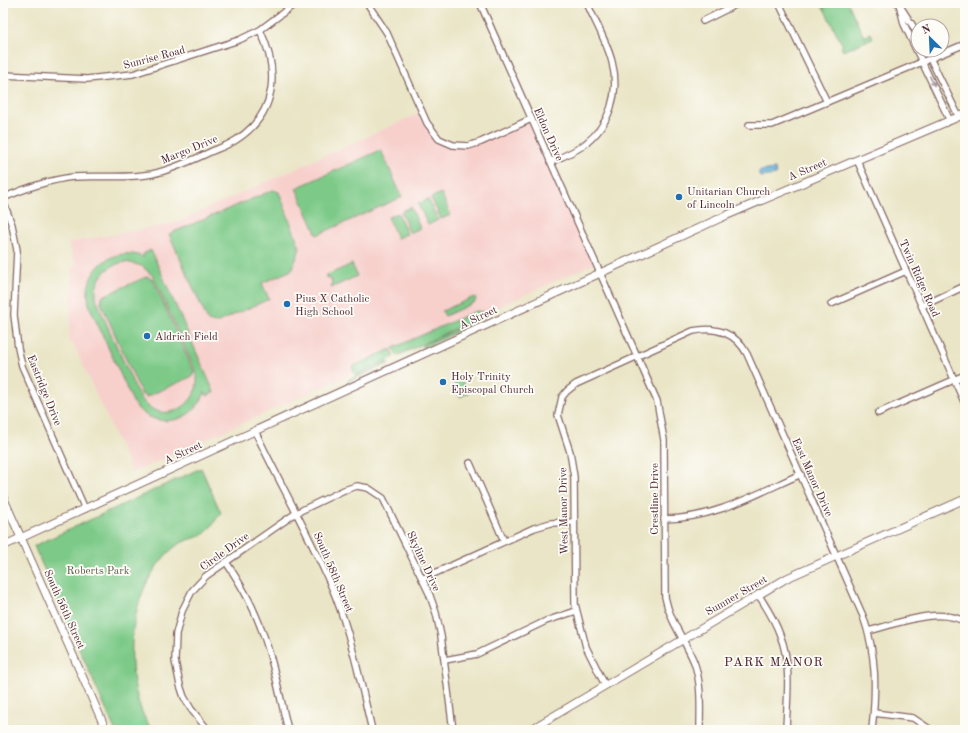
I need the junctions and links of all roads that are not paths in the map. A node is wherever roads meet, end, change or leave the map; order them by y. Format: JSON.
{"nodes":[{"id":1,"x":296,"y":3,"type":"edge"},
{"id":2,"x":367,"y":3,"type":"edge"},
{"id":3,"x":480,"y":3,"type":"edge"},
{"id":4,"x":587,"y":3,"type":"edge"},
{"id":5,"x":739,"y":3,"type":"edge"},
{"id":6,"x":779,"y":3,"type":"edge"},
{"id":7,"x":899,"y":5,"type":"edge"},
{"id":8,"x":910,"y":20,"type":"edge"},
{"id":9,"x":703,"y":21,"type":"dead end"},
{"id":10,"x":260,"y":30,"type":"junction"},
{"id":11,"x":965,"y":44,"type":"edge"},
{"id":12,"x":950,"y":50,"type":"edge"},
{"id":13,"x":930,"y":58,"type":"joint"},
{"id":14,"x":922,"y":62,"type":"junction"},
{"id":15,"x":3,"y":75,"type":"edge"},
{"id":16,"x":827,"y":102,"type":"junction"},
{"id":17,"x":962,"y":116,"type":"edge"},
{"id":18,"x":531,"y":119,"type":"junction"},
{"id":19,"x":950,"y":121,"type":"junction"},
{"id":20,"x":750,"y":125,"type":"dead end"},
{"id":21,"x":857,"y":160,"type":"junction"},
{"id":22,"x":550,"y":162,"type":"junction"},
{"id":23,"x":3,"y":198,"type":"edge"},
{"id":24,"x":3,"y":201,"type":"edge"},
{"id":25,"x":906,"y":271,"type":"junction"},
{"id":26,"x":600,"y":273,"type":"junction"},
{"id":27,"x":965,"y":286,"type":"edge"},
{"id":28,"x":832,"y":304,"type":"dead end"},
{"id":29,"x":922,"y":306,"type":"junction"},
{"id":30,"x":638,"y":356,"type":"junction"},
{"id":31,"x":965,"y":374,"type":"edge"},
{"id":32,"x":954,"y":379,"type":"junction"},
{"id":33,"x":965,"y":404,"type":"edge"},
{"id":34,"x":878,"y":413,"type":"dead end"},
{"id":35,"x":255,"y":431,"type":"junction"},
{"id":36,"x":470,"y":464,"type":"dead end"},
{"id":37,"x":801,"y":474,"type":"junction"},
{"id":38,"x":3,"y":497,"type":"edge"},
{"id":39,"x":965,"y":500,"type":"edge"},
{"id":40,"x":85,"y":509,"type":"junction"},
{"id":41,"x":296,"y":512,"type":"junction"},
{"id":42,"x":664,"y":519,"type":"junction"},
{"id":43,"x":574,"y":522,"type":"junction"},
{"id":44,"x":21,"y":538,"type":"junction"},
{"id":45,"x":504,"y":541,"type":"junction"},
{"id":46,"x":3,"y":546,"type":"edge"},
{"id":47,"x":836,"y":555,"type":"junction"},
{"id":48,"x":226,"y":562,"type":"junction"},
{"id":49,"x":422,"y":579,"type":"junction"},
{"id":50,"x":758,"y":594,"type":"junction"},
{"id":51,"x":576,"y":611,"type":"junction"},
{"id":52,"x":965,"y":622,"type":"edge"},
{"id":53,"x":868,"y":631,"type":"junction"},
{"id":54,"x":682,"y":639,"type":"junction"},
{"id":55,"x":445,"y":660,"type":"junction"},
{"id":56,"x":606,"y":685,"type":"junction"},
{"id":57,"x":874,"y":713,"type":"junction"},
{"id":58,"x":106,"y":730,"type":"edge"},
{"id":59,"x":208,"y":730,"type":"edge"},
{"id":60,"x":288,"y":730,"type":"edge"},
{"id":61,"x":372,"y":730,"type":"edge"},
{"id":62,"x":453,"y":730,"type":"edge"},
{"id":63,"x":530,"y":730,"type":"edge"},
{"id":64,"x":700,"y":730,"type":"edge"},
{"id":65,"x":786,"y":730,"type":"edge"},
{"id":66,"x":872,"y":730,"type":"edge"},
{"id":67,"x":931,"y":730,"type":"edge"}],
"edges":[{"from":1,"to":10,"type":"street","name":"Sunrise Road"},
{"from":2,"to":18,"type":"street"},
{"from":3,"to":18,"type":"street","name":"Eldon Drive"},
{"from":4,"to":22,"type":"street"},
{"from":5,"to":9,"type":"street"},
{"from":6,"to":16,"type":"street"},
{"from":7,"to":8,"type":"street"},
{"from":7,"to":14,"type":"street"},
{"from":10,"to":15,"type":"street","name":"Sunrise Road"},
{"from":10,"to":23,"type":"street","name":"Margo Drive"},
{"from":11,"to":12,"type":"street"},
{"from":13,"to":14,"type":"street"},
{"from":13,"to":17,"type":"street"},
{"from":14,"to":16,"type":"street"},
{"from":14,"to":19,"type":"street","one_way":true},
{"from":16,"to":20,"type":"street"},
{"from":17,"to":19,"type":"main road","name":"A Street"},
{"from":18,"to":22,"type":"street","name":"Eldon Drive"},
{"from":19,"to":21,"type":"main road","name":"A Street"},
{"from":21,"to":25,"type":"street","name":"Twin Ridge Road"},
{"from":21,"to":26,"type":"main road","name":"A Street"},
{"from":22,"to":26,"type":"street","name":"Eldon Drive"},
{"from":24,"to":40,"type":"street","name":"Eastridge Drive"},
{"from":25,"to":28,"type":"street"},
{"from":25,"to":29,"type":"street","name":"Twin Ridge Road"},
{"from":26,"to":30,"type":"street","name":"Crestline Drive"},
{"from":26,"to":35,"type":"main road","name":"A Street"},
{"from":27,"to":29,"type":"street"},
{"from":29,"to":32,"type":"street","name":"Twin Ridge Road"},
{"from":30,"to":37,"type":"street","name":"East Manor Drive"},
{"from":30,"to":42,"type":"street","name":"Crestline Drive"},
{"from":30,"to":43,"type":"street","name":"West Manor Drive"},
{"from":31,"to":32,"type":"street"},
{"from":32,"to":33,"type":"street","name":"Twin Ridge Road"},
{"from":32,"to":34,"type":"street"},
{"from":35,"to":40,"type":"main road","name":"A Street"},
{"from":35,"to":41,"type":"street","name":"South 58th Street"},
{"from":36,"to":45,"type":"street"},
{"from":37,"to":42,"type":"street"},
{"from":37,"to":47,"type":"street","name":"East Manor Drive"},
{"from":38,"to":44,"type":"main road","name":"South 56th Street"},
{"from":39,"to":47,"type":"main road","name":"Sumner Street"},
{"from":40,"to":44,"type":"main road","name":"A Street"},
{"from":41,"to":48,"type":"street","name":"Circle Drive"},
{"from":41,"to":49,"type":"street","name":"Skyline Drive"},
{"from":41,"to":61,"type":"street","name":"South 58th Street"},
{"from":42,"to":54,"type":"street","name":"Crestline Drive"},
{"from":43,"to":45,"type":"street"},
{"from":43,"to":51,"type":"street","name":"West Manor Drive"},
{"from":44,"to":46,"type":"main road","name":"A Street"},
{"from":44,"to":58,"type":"main road","name":"South 56th Street"},
{"from":45,"to":49,"type":"street"},
{"from":47,"to":50,"type":"main road","name":"Sumner Street"},
{"from":47,"to":53,"type":"street","name":"East Manor Drive"},
{"from":48,"to":59,"type":"street","name":"Circle Drive"},
{"from":48,"to":60,"type":"street"},
{"from":49,"to":55,"type":"street","name":"Skyline Drive"},
{"from":50,"to":54,"type":"main road","name":"Sumner Street"},
{"from":50,"to":65,"type":"street"},
{"from":51,"to":55,"type":"street"},
{"from":51,"to":56,"type":"street","name":"West Manor Drive"},
{"from":52,"to":53,"type":"street"},
{"from":53,"to":57,"type":"street","name":"East Manor Drive"},
{"from":54,"to":56,"type":"main road","name":"Sumner Street"},
{"from":54,"to":64,"type":"street","name":"Crestline Drive"},
{"from":55,"to":62,"type":"street","name":"Skyline Drive"},
{"from":56,"to":63,"type":"main road","name":"Sumner Street"},
{"from":57,"to":66,"type":"street","name":"East Manor Drive"},
{"from":57,"to":67,"type":"street"}]}
